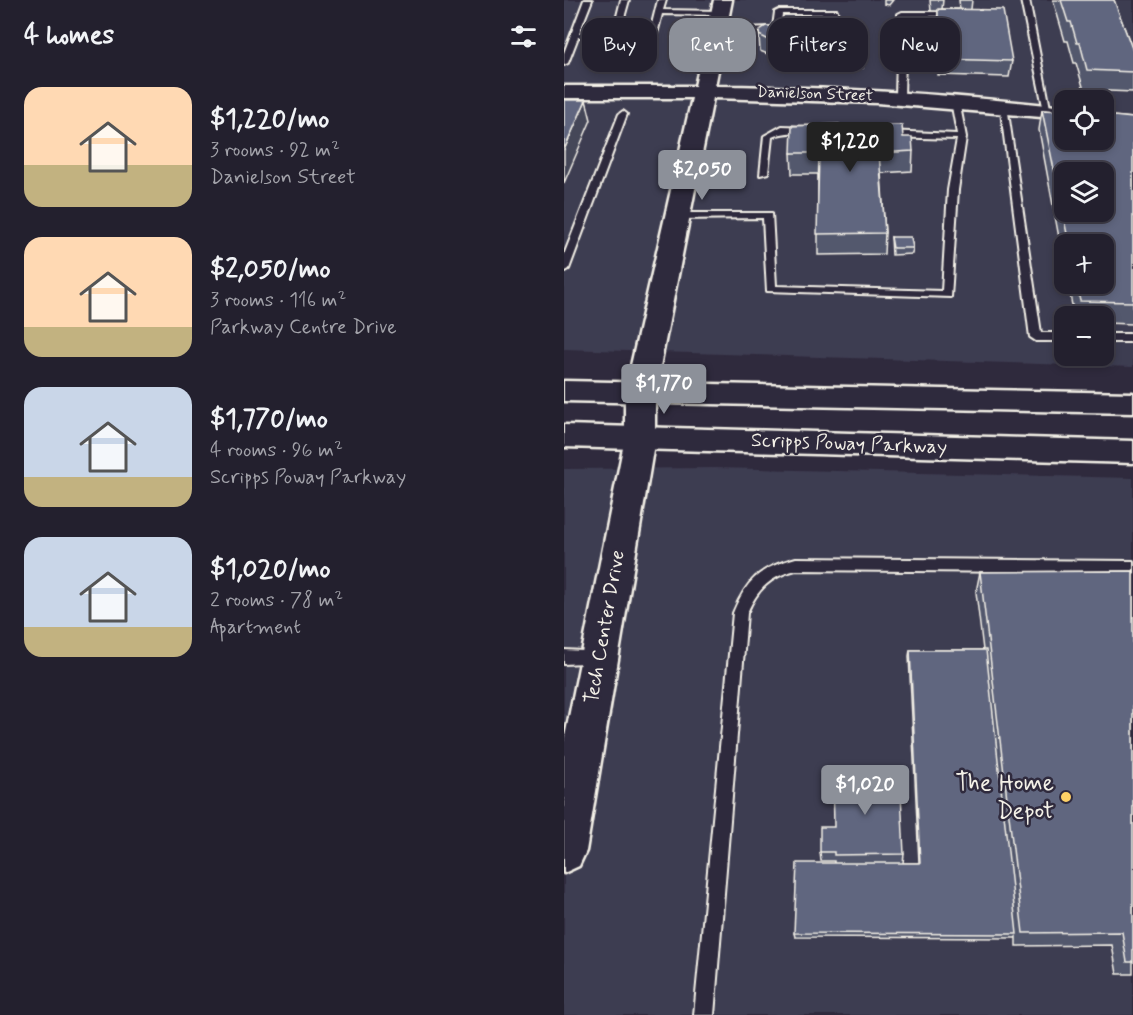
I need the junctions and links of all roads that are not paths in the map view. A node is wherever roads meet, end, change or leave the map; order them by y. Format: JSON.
{"nodes":[{"id":1,"x":588,"y":0,"type":"edge"},
{"id":2,"x":625,"y":0,"type":"edge"},
{"id":3,"x":662,"y":0,"type":"edge"},
{"id":4,"x":1025,"y":0,"type":"edge"},
{"id":5,"x":658,"y":12,"type":"junction"},
{"id":6,"x":720,"y":14,"type":"edge"},
{"id":7,"x":964,"y":14,"type":"edge"},
{"id":8,"x":620,"y":18,"type":"edge"},
{"id":9,"x":657,"y":18,"type":"edge"},
{"id":10,"x":778,"y":18,"type":"edge"},
{"id":11,"x":834,"y":18,"type":"edge"},
{"id":12,"x":768,"y":27,"type":"edge"},
{"id":13,"x":575,"y":35,"type":"junction"},
{"id":14,"x":582,"y":35,"type":"edge"},
{"id":15,"x":564,"y":63,"type":"edge"},
{"id":16,"x":704,"y":90,"type":"junction"},
{"id":17,"x":564,"y":92,"type":"edge"},
{"id":18,"x":900,"y":97,"type":"junction"},
{"id":19,"x":955,"y":102,"type":"junction"},
{"id":20,"x":1054,"y":105,"type":"edge"},
{"id":21,"x":1003,"y":106,"type":"junction"},
{"id":22,"x":1054,"y":112,"type":"edge"},
{"id":23,"x":623,"y":114,"type":"dead end"},
{"id":24,"x":815,"y":131,"type":"edge"},
{"id":25,"x":872,"y":133,"type":"edge"},
{"id":26,"x":962,"y":137,"type":"junction"},
{"id":27,"x":763,"y":173,"type":"dead end"},
{"id":28,"x":677,"y":216,"type":"junction"},
{"id":29,"x":564,"y":269,"type":"edge"},
{"id":30,"x":1054,"y":337,"type":"edge"},
{"id":31,"x":1114,"y":338,"type":"edge"},
{"id":32,"x":1133,"y":338,"type":"edge"},
{"id":33,"x":564,"y":391,"type":"edge"},
{"id":34,"x":640,"y":392,"type":"junction"},
{"id":35,"x":1133,"y":403,"type":"edge"},
{"id":36,"x":564,"y":436,"type":"edge"},
{"id":37,"x":640,"y":438,"type":"junction"},
{"id":38,"x":1133,"y":452,"type":"edge"},
{"id":39,"x":1133,"y":567,"type":"edge"},
{"id":40,"x":564,"y":657,"type":"edge"},
{"id":41,"x":600,"y":657,"type":"junction"},
{"id":42,"x":564,"y":851,"type":"edge"},
{"id":43,"x":704,"y":1015,"type":"edge"}],
"edges":[{"from":1,"to":13,"type":"lane"},
{"from":2,"to":8,"type":"lane"},
{"from":3,"to":5,"type":"lane"},
{"from":4,"to":20,"type":"lane"},
{"from":5,"to":6,"type":"lane"},
{"from":5,"to":9,"type":"lane"},
{"from":6,"to":12,"type":"lane"},
{"from":6,"to":16,"type":"street","name":"Tech Center Drive"},
{"from":7,"to":18,"type":"lane"},
{"from":10,"to":11,"type":"lane"},
{"from":13,"to":14,"type":"lane"},
{"from":13,"to":15,"type":"lane"},
{"from":16,"to":17,"type":"street","name":"Danielson Street"},
{"from":16,"to":18,"type":"street","name":"Danielson Street"},
{"from":16,"to":28,"type":"street","name":"Tech Center Drive"},
{"from":18,"to":19,"type":"street","name":"Danielson Street"},
{"from":19,"to":21,"type":"street","name":"Danielson Street"},
{"from":19,"to":26,"type":"lane"},
{"from":21,"to":22,"type":"street","name":"Danielson Street"},
{"from":21,"to":30,"type":"lane"},
{"from":23,"to":29,"type":"lane"},
{"from":24,"to":27,"type":"lane"},
{"from":25,"to":26,"type":"lane"},
{"from":26,"to":28,"type":"lane"},
{"from":28,"to":34,"type":"street","name":"Tech Center Drive"},
{"from":31,"to":32,"type":"lane"},
{"from":33,"to":34,"type":"street"},
{"from":34,"to":35,"type":"street"},
{"from":34,"to":37,"type":"street","name":"Tech Center Drive"},
{"from":36,"to":37,"type":"street","name":"Scripps Poway Parkway"},
{"from":37,"to":38,"type":"street","name":"Scripps Poway Parkway"},
{"from":37,"to":41,"type":"street","name":"Tech Center Drive"},
{"from":39,"to":43,"type":"lane"},
{"from":40,"to":41,"type":"lane"},
{"from":41,"to":42,"type":"street","name":"Tech Center Drive"}]}
